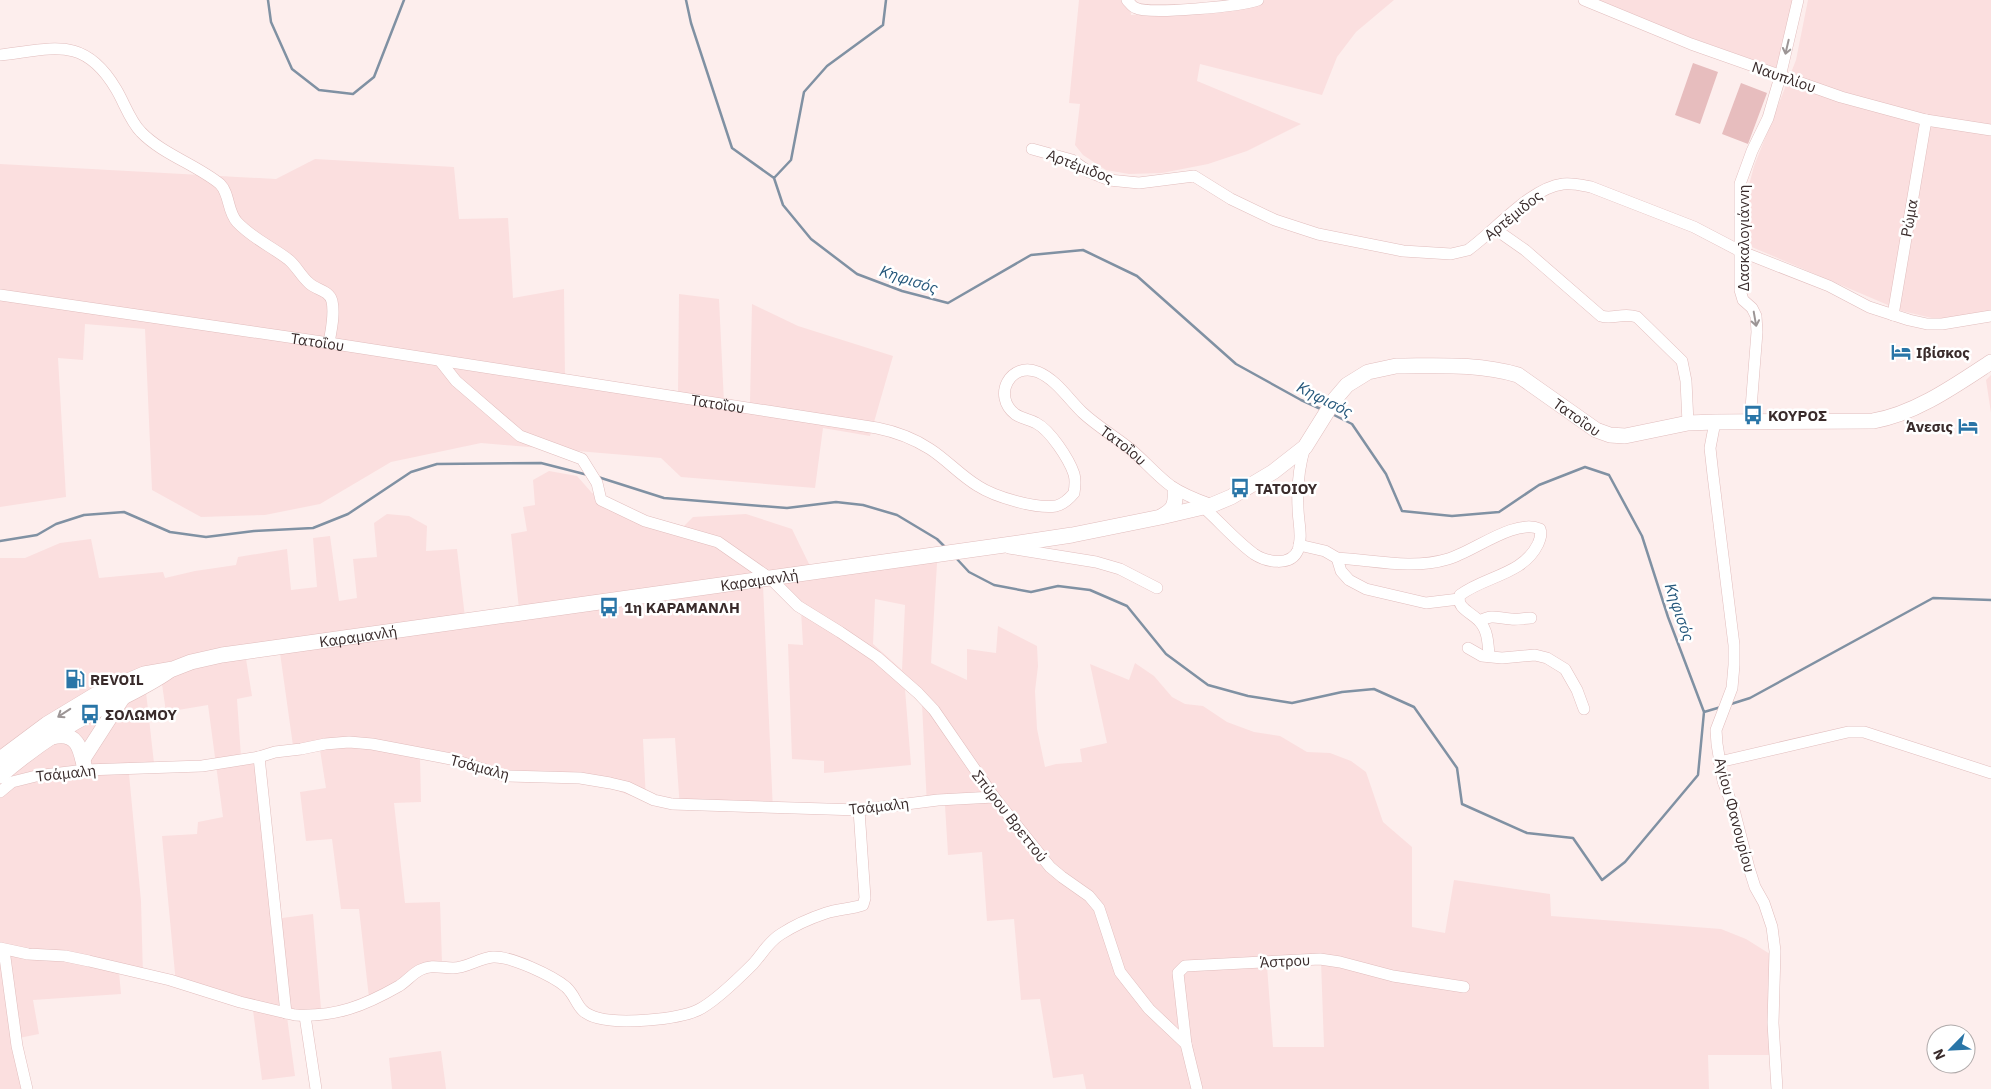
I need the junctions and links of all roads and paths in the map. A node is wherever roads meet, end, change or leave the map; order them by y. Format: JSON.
{"nodes":[{"id":1,"x":1127,"y":0,"type":"edge"},
{"id":2,"x":1258,"y":0,"type":"edge"},
{"id":3,"x":1584,"y":0,"type":"edge"},
{"id":4,"x":1798,"y":0,"type":"edge"},
{"id":5,"x":0,"y":55,"type":"edge"},
{"id":6,"x":1780,"y":77,"type":"junction"},
{"id":7,"x":1926,"y":120,"type":"junction"},
{"id":8,"x":1991,"y":130,"type":"edge"},
{"id":9,"x":1032,"y":149,"type":"dead end"},
{"id":10,"x":1495,"y":230,"type":"junction"},
{"id":11,"x":1740,"y":251,"type":"junction"},
{"id":12,"x":0,"y":295,"type":"edge"},
{"id":13,"x":1893,"y":315,"type":"junction"},
{"id":14,"x":1991,"y":316,"type":"edge"},
{"id":15,"x":329,"y":343,"type":"junction"},
{"id":16,"x":441,"y":362,"type":"junction"},
{"id":17,"x":1991,"y":362,"type":"edge"},
{"id":18,"x":1750,"y":421,"type":"junction"},
{"id":19,"x":1715,"y":422,"type":"junction"},
{"id":20,"x":1688,"y":423,"type":"junction"},
{"id":21,"x":1305,"y":447,"type":"junction"},
{"id":22,"x":1163,"y":478,"type":"junction"},
{"id":23,"x":1175,"y":492,"type":"junction"},
{"id":24,"x":1204,"y":507,"type":"junction"},
{"id":25,"x":1161,"y":517,"type":"junction"},
{"id":26,"x":1299,"y":545,"type":"junction"},
{"id":27,"x":998,"y":546,"type":"junction"},
{"id":28,"x":1337,"y":558,"type":"junction"},
{"id":29,"x":771,"y":579,"type":"junction"},
{"id":30,"x":1157,"y":588,"type":"dead end"},
{"id":31,"x":1459,"y":598,"type":"junction"},
{"id":32,"x":1531,"y":618,"type":"dead end"},
{"id":33,"x":1480,"y":621,"type":"junction"},
{"id":34,"x":1468,"y":648,"type":"dead end"},
{"id":35,"x":1489,"y":656,"type":"junction"},
{"id":36,"x":173,"y":669,"type":"junction"},
{"id":37,"x":124,"y":696,"type":"junction"},
{"id":38,"x":1584,"y":709,"type":"dead end"},
{"id":39,"x":52,"y":737,"type":"junction"},
{"id":40,"x":259,"y":757,"type":"junction"},
{"id":41,"x":0,"y":759,"type":"edge"},
{"id":42,"x":1719,"y":762,"type":"junction"},
{"id":43,"x":84,"y":764,"type":"junction"},
{"id":44,"x":1991,"y":774,"type":"edge"},
{"id":45,"x":0,"y":776,"type":"edge"},
{"id":46,"x":0,"y":792,"type":"edge"},
{"id":47,"x":994,"y":797,"type":"junction"},
{"id":48,"x":859,"y":810,"type":"junction"},
{"id":49,"x":2,"y":949,"type":"edge"},
{"id":50,"x":1464,"y":987,"type":"dead end"},
{"id":51,"x":286,"y":1013,"type":"junction"},
{"id":52,"x":305,"y":1016,"type":"junction"},
{"id":53,"x":1186,"y":1044,"type":"junction"},
{"id":54,"x":27,"y":1089,"type":"edge"},
{"id":55,"x":316,"y":1089,"type":"edge"},
{"id":56,"x":1197,"y":1089,"type":"edge"},
{"id":57,"x":1778,"y":1089,"type":"edge"}],
"edges":[{"from":1,"to":2,"type":"street"},
{"from":3,"to":6,"type":"street","name":"Ναυπλίου"},
{"from":4,"to":6,"type":"street","name":"Δασκαλογιάννη","one_way":true},
{"from":5,"to":15,"type":"street"},
{"from":6,"to":7,"type":"street","name":"Ναυπλίου"},
{"from":6,"to":11,"type":"street","name":"Δασκαλογιάννη"},
{"from":7,"to":8,"type":"street","name":"Ναυπλίου"},
{"from":7,"to":13,"type":"street","name":"Ρώμα"},
{"from":9,"to":10,"type":"street","name":"Αρτέμιδος"},
{"from":10,"to":11,"type":"street","name":"Αρτέμιδος"},
{"from":10,"to":20,"type":"street"},
{"from":11,"to":13,"type":"street","name":"Αρτέμιδος"},
{"from":11,"to":18,"type":"street","name":"Δασκαλογιάννη","one_way":true},
{"from":12,"to":15,"type":"street","name":"Τατοΐου"},
{"from":13,"to":14,"type":"street","name":"Αρτέμιδος"},
{"from":15,"to":16,"type":"street","name":"Τατοΐου"},
{"from":16,"to":22,"type":"street","name":"Τατοΐου"},
{"from":16,"to":29,"type":"street","name":"Σπύρου Βρεττού"},
{"from":17,"to":18,"type":"main road","name":"Τατοΐου"},
{"from":18,"to":19,"type":"main road","name":"Τατοΐου"},
{"from":19,"to":20,"type":"main road","name":"Τατοΐου"},
{"from":19,"to":42,"type":"street","name":"Αγίου Φανουρίου"},
{"from":20,"to":21,"type":"main road","name":"Τατοΐου"},
{"from":21,"to":24,"type":"main road","name":"Τατοΐου"},
{"from":21,"to":26,"type":"street"},
{"from":22,"to":23,"type":"street","name":"Τατοΐου"},
{"from":22,"to":24,"type":"street","name":"Τατοΐου"},
{"from":23,"to":24,"type":"street","name":"Τατοΐου"},
{"from":23,"to":25,"type":"main road"},
{"from":24,"to":25,"type":"main road","name":"Καραμανλή"},
{"from":24,"to":26,"type":"street"},
{"from":25,"to":27,"type":"main road","name":"Καραμανλή"},
{"from":26,"to":28,"type":"street"},
{"from":27,"to":29,"type":"main road","name":"Καραμανλή"},
{"from":27,"to":30,"type":"street"},
{"from":28,"to":31,"type":"street"},
{"from":28,"to":31,"type":"street"},
{"from":29,"to":36,"type":"main road","name":"Καραμανλή"},
{"from":29,"to":47,"type":"street","name":"Σπύρου Βρεττού"},
{"from":31,"to":33,"type":"street"},
{"from":32,"to":33,"type":"street"},
{"from":33,"to":35,"type":"street"},
{"from":34,"to":35,"type":"street"},
{"from":35,"to":38,"type":"street"},
{"from":36,"to":37,"type":"main road","name":"Καραμανλή"},
{"from":36,"to":41,"type":"main road","name":"Καραμανλή","one_way":true},
{"from":37,"to":39,"type":"main road","name":"Καραμανλή"},
{"from":37,"to":43,"type":"main road"},
{"from":39,"to":43,"type":"main road"},
{"from":39,"to":45,"type":"main road","name":"Καραμανλή"},
{"from":40,"to":43,"type":"street","name":"Τσάμαλη"},
{"from":40,"to":48,"type":"street","name":"Τσάμαλη"},
{"from":40,"to":51,"type":"street"},
{"from":42,"to":44,"type":"street"},
{"from":42,"to":57,"type":"street","name":"Αγίου Φανουρίου"},
{"from":43,"to":46,"type":"street","name":"Τσάμαλη"},
{"from":47,"to":48,"type":"street","name":"Τσάμαλη"},
{"from":47,"to":53,"type":"street","name":"Σπύρου Βρεττού"},
{"from":48,"to":52,"type":"street"},
{"from":49,"to":51,"type":"street"},
{"from":49,"to":54,"type":"street"},
{"from":50,"to":53,"type":"street","name":"Άστρου"},
{"from":51,"to":52,"type":"street"},
{"from":52,"to":55,"type":"street"},
{"from":53,"to":56,"type":"street"}]}
